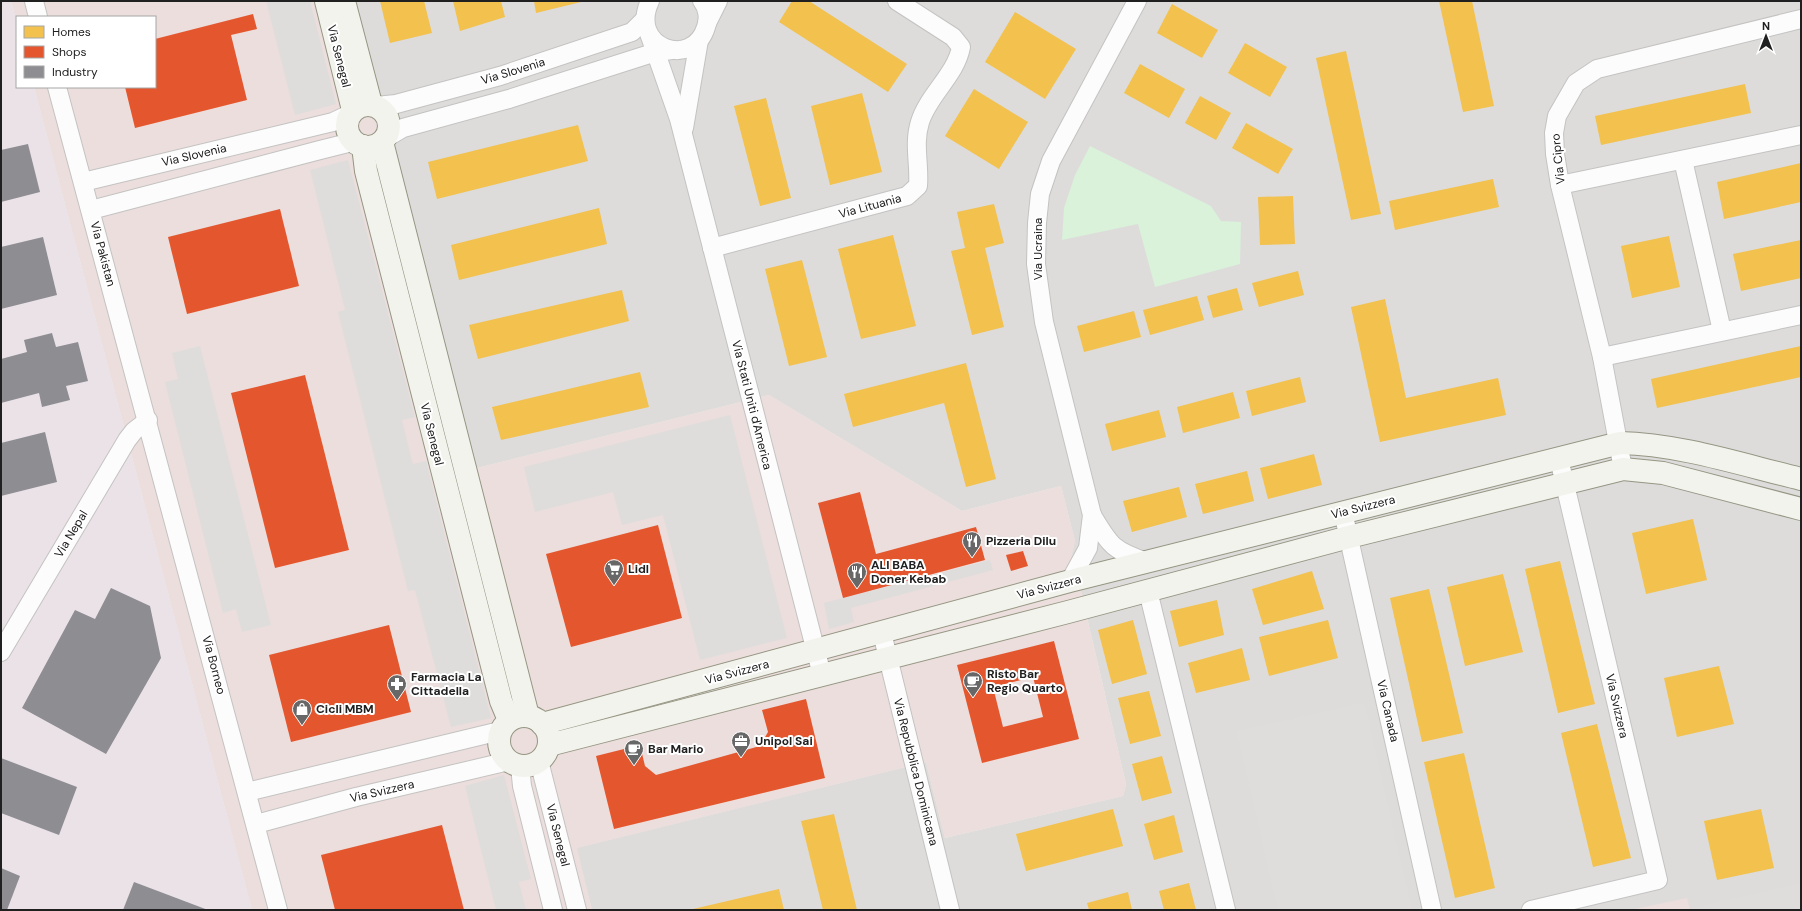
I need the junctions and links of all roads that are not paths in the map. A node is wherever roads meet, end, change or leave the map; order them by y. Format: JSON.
{"nodes":[{"id":1,"x":34,"y":1,"type":"edge"},
{"id":2,"x":326,"y":1,"type":"edge"},
{"id":3,"x":344,"y":1,"type":"edge"},
{"id":4,"x":702,"y":1,"type":"edge"},
{"id":5,"x":718,"y":1,"type":"edge"},
{"id":6,"x":897,"y":1,"type":"edge"},
{"id":7,"x":1138,"y":1,"type":"edge"},
{"id":8,"x":38,"y":16,"type":"edge"},
{"id":9,"x":1801,"y":19,"type":"edge"},
{"id":10,"x":708,"y":23,"type":"junction"},
{"id":11,"x":652,"y":32,"type":"edge"},
{"id":12,"x":699,"y":40,"type":"junction"},
{"id":13,"x":57,"y":88,"type":"edge"},
{"id":14,"x":362,"y":109,"type":"junction"},
{"id":15,"x":683,"y":135,"type":"junction"},
{"id":16,"x":1801,"y":135,"type":"edge"},
{"id":17,"x":372,"y":142,"type":"junction"},
{"id":18,"x":1683,"y":160,"type":"junction"},
{"id":19,"x":83,"y":182,"type":"junction"},
{"id":20,"x":1560,"y":185,"type":"junction"},
{"id":21,"x":91,"y":210,"type":"junction"},
{"id":22,"x":712,"y":248,"type":"junction"},
{"id":23,"x":1801,"y":315,"type":"edge"},
{"id":24,"x":1722,"y":331,"type":"junction"},
{"id":25,"x":1602,"y":357,"type":"junction"},
{"id":26,"x":148,"y":420,"type":"junction"},
{"id":27,"x":1620,"y":443,"type":"junction"},
{"id":28,"x":1559,"y":459,"type":"junction"},
{"id":29,"x":1623,"y":469,"type":"junction"},
{"id":30,"x":1801,"y":479,"type":"edge"},
{"id":31,"x":1565,"y":484,"type":"junction"},
{"id":32,"x":1801,"y":509,"type":"edge"},
{"id":33,"x":1343,"y":512,"type":"junction"},
{"id":34,"x":1092,"y":515,"type":"junction"},
{"id":35,"x":1349,"y":537,"type":"junction"},
{"id":36,"x":1146,"y":562,"type":"junction"},
{"id":37,"x":1070,"y":581,"type":"junction"},
{"id":38,"x":1148,"y":591,"type":"junction"},
{"id":39,"x":882,"y":633,"type":"junction"},
{"id":40,"x":816,"y":650,"type":"junction"},
{"id":41,"x":1,"y":652,"type":"edge"},
{"id":42,"x":888,"y":658,"type":"junction"},
{"id":43,"x":822,"y":675,"type":"junction"},
{"id":44,"x":520,"y":723,"type":"junction"},
{"id":45,"x":529,"y":758,"type":"junction"},
{"id":46,"x":248,"y":792,"type":"junction"},
{"id":47,"x":256,"y":824,"type":"junction"},
{"id":48,"x":278,"y":910,"type":"edge"},
{"id":49,"x":553,"y":910,"type":"edge"},
{"id":50,"x":577,"y":910,"type":"edge"},
{"id":51,"x":950,"y":910,"type":"edge"},
{"id":52,"x":1226,"y":910,"type":"edge"},
{"id":53,"x":1432,"y":910,"type":"edge"},
{"id":54,"x":1531,"y":910,"type":"edge"}],
"edges":[{"from":1,"to":8,"type":"street"},
{"from":2,"to":14,"type":"main road","name":"Via Senegal"},
{"from":3,"to":14,"type":"main road","name":"Via Senegal"},
{"from":4,"to":10,"type":"street"},
{"from":5,"to":10,"type":"street","name":"Via Stati Uniti d'America"},
{"from":6,"to":22,"type":"street","name":"Via Lituania"},
{"from":7,"to":34,"type":"street","name":"Via Ucraina"},
{"from":9,"to":20,"type":"street","name":"Via Cipro"},
{"from":10,"to":12,"type":"street","name":"Via Stati Uniti d'America"},
{"from":11,"to":12,"type":"street"},
{"from":11,"to":14,"type":"street","name":"Via Slovenia"},
{"from":11,"to":15,"type":"street","name":"Via Stati Uniti d'America"},
{"from":11,"to":17,"type":"street","name":"Via Slovenia"},
{"from":12,"to":15,"type":"street","name":"Via Stati Uniti d'America"},
{"from":13,"to":19,"type":"street","name":"Via Pakistan"},
{"from":14,"to":17,"type":"main road"},
{"from":14,"to":17,"type":"main road"},
{"from":14,"to":19,"type":"street","name":"Via Slovenia"},
{"from":15,"to":22,"type":"street","name":"Via Stati Uniti d'America"},
{"from":16,"to":18,"type":"street"},
{"from":17,"to":21,"type":"street","name":"Via Slovenia"},
{"from":17,"to":44,"type":"main road","name":"Via Senegal"},
{"from":18,"to":20,"type":"street"},
{"from":18,"to":24,"type":"street"},
{"from":19,"to":21,"type":"street","name":"Via Pakistan"},
{"from":20,"to":25,"type":"street","name":"Via Cipro"},
{"from":21,"to":26,"type":"street","name":"Via Pakistan"},
{"from":22,"to":40,"type":"street","name":"Via Stati Uniti d'America"},
{"from":23,"to":24,"type":"street"},
{"from":24,"to":25,"type":"street"},
{"from":25,"to":27,"type":"street","name":"Via Cipro"},
{"from":26,"to":41,"type":"street","name":"Via Nepal"},
{"from":26,"to":46,"type":"street","name":"Via Borneo"},
{"from":27,"to":28,"type":"main road","name":"Via Svizzera"},
{"from":27,"to":29,"type":"street","name":"Via Cipro"},
{"from":27,"to":30,"type":"main road","name":"Via Svizzera"},
{"from":28,"to":31,"type":"street","name":"Via Svizzera"},
{"from":28,"to":33,"type":"main road","name":"Via Svizzera"},
{"from":29,"to":31,"type":"main road","name":"Via Svizzera"},
{"from":29,"to":32,"type":"main road","name":"Via Svizzera"},
{"from":31,"to":35,"type":"main road","name":"Via Svizzera"},
{"from":31,"to":54,"type":"street","name":"Via Svizzera"},
{"from":33,"to":35,"type":"street","name":"Via Canada"},
{"from":33,"to":36,"type":"main road","name":"Via Svizzera"},
{"from":34,"to":36,"type":"street","name":"Via Ucraina"},
{"from":34,"to":37,"type":"street","name":"Via Ucraina"},
{"from":35,"to":38,"type":"main road","name":"Via Svizzera"},
{"from":35,"to":53,"type":"street","name":"Via Canada"},
{"from":36,"to":37,"type":"main road","name":"Via Svizzera"},
{"from":37,"to":39,"type":"main road","name":"Via Svizzera"},
{"from":38,"to":42,"type":"main road","name":"Via Svizzera"},
{"from":38,"to":52,"type":"street"},
{"from":39,"to":40,"type":"main road","name":"Via Svizzera"},
{"from":39,"to":42,"type":"street","name":"Via Repubblica Dominicana"},
{"from":40,"to":43,"type":"street","name":"Via Stati Uniti d'America"},
{"from":40,"to":44,"type":"main road","name":"Via Svizzera"},
{"from":42,"to":43,"type":"main road","name":"Via Svizzera"},
{"from":42,"to":51,"type":"street","name":"Via Repubblica Dominicana"},
{"from":43,"to":45,"type":"main road","name":"Via Svizzera"},
{"from":44,"to":45,"type":"main road"},
{"from":44,"to":45,"type":"main road"},
{"from":44,"to":46,"type":"street","name":"Via Svizzera"},
{"from":45,"to":47,"type":"street","name":"Via Svizzera"},
{"from":45,"to":49,"type":"street","name":"Via Senegal"},
{"from":45,"to":50,"type":"street","name":"Via Senegal"},
{"from":46,"to":47,"type":"street","name":"Via Borneo"},
{"from":47,"to":48,"type":"street","name":"Via Borneo"}]}
